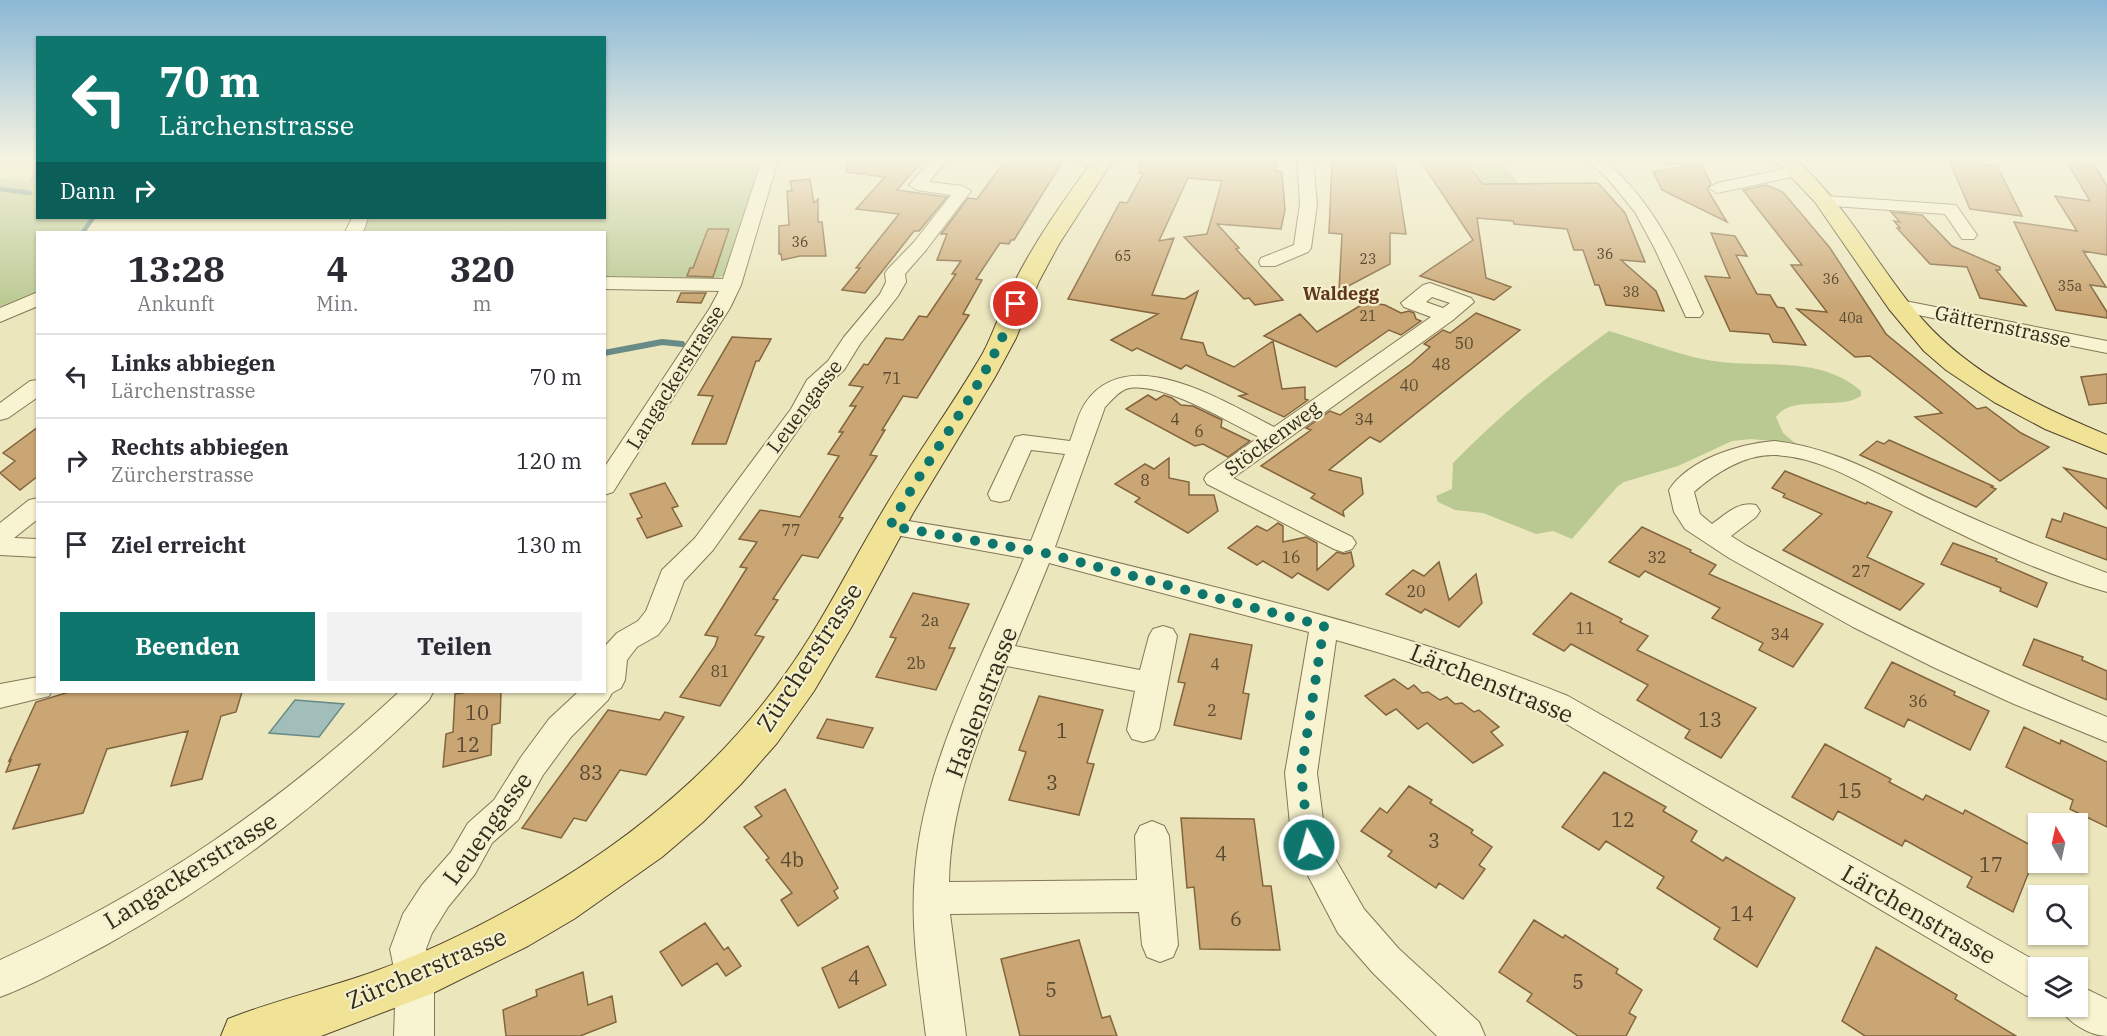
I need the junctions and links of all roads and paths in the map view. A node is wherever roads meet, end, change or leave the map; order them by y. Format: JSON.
{"nodes":[{"id":1,"x":755,"y":208,"type":"edge"},
{"id":2,"x":949,"y":208,"type":"edge"},
{"id":3,"x":1068,"y":208,"type":"edge"},
{"id":4,"x":1310,"y":208,"type":"edge"},
{"id":5,"x":1643,"y":208,"type":"edge"},
{"id":6,"x":1831,"y":208,"type":"edge"},
{"id":7,"x":1950,"y":208,"type":"edge"},
{"id":8,"x":1968,"y":235,"type":"dead end"},
{"id":9,"x":1269,"y":262,"type":"dead end"},
{"id":10,"x":606,"y":283,"type":"edge"},
{"id":11,"x":730,"y":285,"type":"junction"},
{"id":12,"x":36,"y":299,"type":"edge"},
{"id":13,"x":1899,"y":306,"type":"junction"},
{"id":14,"x":1693,"y":313,"type":"dead end"},
{"id":15,"x":0,"y":316,"type":"edge"},
{"id":16,"x":1446,"y":316,"type":"dead end"},
{"id":17,"x":2107,"y":347,"type":"edge"},
{"id":18,"x":36,"y":387,"type":"edge"},
{"id":19,"x":0,"y":412,"type":"edge"},
{"id":20,"x":1274,"y":436,"type":"junction"},
{"id":21,"x":2107,"y":445,"type":"edge"},
{"id":22,"x":1079,"y":449,"type":"junction"},
{"id":23,"x":606,"y":484,"type":"edge"},
{"id":24,"x":1000,"y":494,"type":"dead end"},
{"id":25,"x":36,"y":508,"type":"edge"},
{"id":26,"x":1747,"y":511,"type":"dead end"},
{"id":27,"x":890,"y":526,"type":"junction"},
{"id":28,"x":0,"y":536,"type":"edge"},
{"id":29,"x":1714,"y":536,"type":"junction"},
{"id":30,"x":1343,"y":543,"type":"dead end"},
{"id":31,"x":0,"y":546,"type":"edge"},
{"id":32,"x":36,"y":548,"type":"edge"},
{"id":33,"x":1041,"y":552,"type":"junction"},
{"id":34,"x":2107,"y":583,"type":"edge"},
{"id":35,"x":1324,"y":626,"type":"junction"},
{"id":36,"x":1163,"y":636,"type":"dead end"},
{"id":37,"x":998,"y":654,"type":"junction"},
{"id":38,"x":606,"y":683,"type":"edge"},
{"id":39,"x":1152,"y":683,"type":"junction"},
{"id":40,"x":36,"y":688,"type":"edge"},
{"id":41,"x":417,"y":693,"type":"edge"},
{"id":42,"x":596,"y":693,"type":"edge"},
{"id":43,"x":0,"y":696,"type":"edge"},
{"id":44,"x":1143,"y":730,"type":"dead end"},
{"id":45,"x":2107,"y":730,"type":"edge"},
{"id":46,"x":1152,"y":836,"type":"dead end"},
{"id":47,"x":1156,"y":896,"type":"junction"},
{"id":48,"x":932,"y":898,"type":"junction"},
{"id":49,"x":1160,"y":945,"type":"dead end"},
{"id":50,"x":2028,"y":976,"type":"edge"},
{"id":51,"x":416,"y":978,"type":"junction"},
{"id":52,"x":0,"y":979,"type":"edge"},
{"id":53,"x":2088,"y":1010,"type":"edge"},
{"id":54,"x":2107,"y":1020,"type":"edge"},
{"id":55,"x":245,"y":1036,"type":"edge"},
{"id":56,"x":414,"y":1036,"type":"edge"},
{"id":57,"x":946,"y":1036,"type":"edge"},
{"id":58,"x":1465,"y":1036,"type":"edge"}],
"edges":[{"from":1,"to":11,"type":"street","name":"Langackerstrasse"},
{"from":2,"to":38,"type":"street","name":"Leuengasse"},
{"from":3,"to":27,"type":"main road","name":"Zürcherstrasse"},
{"from":4,"to":9,"type":"street"},
{"from":5,"to":14,"type":"street"},
{"from":6,"to":13,"type":"main road"},
{"from":7,"to":8,"type":"street"},
{"from":10,"to":11,"type":"street"},
{"from":11,"to":23,"type":"street","name":"Langackerstrasse"},
{"from":12,"to":15,"type":"street"},
{"from":13,"to":17,"type":"street","name":"Gätternstrasse"},
{"from":13,"to":21,"type":"main road"},
{"from":16,"to":20,"type":"street","name":"Stöckenweg"},
{"from":18,"to":19,"type":"street"},
{"from":20,"to":22,"type":"street","name":"Haslenstrasse"},
{"from":20,"to":30,"type":"street","name":"Stöckenweg"},
{"from":22,"to":24,"type":"street"},
{"from":22,"to":33,"type":"street","name":"Haslenstrasse"},
{"from":25,"to":28,"type":"street"},
{"from":26,"to":29,"type":"street"},
{"from":27,"to":33,"type":"street","name":"Lärchenstrasse"},
{"from":27,"to":51,"type":"main road","name":"Zürcherstrasse"},
{"from":29,"to":34,"type":"street"},
{"from":29,"to":45,"type":"street"},
{"from":31,"to":32,"type":"street"},
{"from":33,"to":35,"type":"street","name":"Lärchenstrasse"},
{"from":33,"to":37,"type":"street","name":"Haslenstrasse"},
{"from":35,"to":50,"type":"street","name":"Lärchenstrasse"},
{"from":35,"to":58,"type":"street"},
{"from":36,"to":39,"type":"street"},
{"from":37,"to":39,"type":"street"},
{"from":37,"to":48,"type":"street","name":"Haslenstrasse"},
{"from":39,"to":44,"type":"street"},
{"from":40,"to":43,"type":"street"},
{"from":41,"to":52,"type":"street","name":"Langackerstrasse"},
{"from":42,"to":51,"type":"street","name":"Leuengasse"},
{"from":46,"to":47,"type":"street"},
{"from":47,"to":48,"type":"street"},
{"from":47,"to":49,"type":"street"},
{"from":48,"to":57,"type":"street","name":"Haslenstrasse"},
{"from":51,"to":55,"type":"main road","name":"Zürcherstrasse"},
{"from":51,"to":56,"type":"street","name":"Leuengasse"},
{"from":53,"to":54,"type":"street"}]}
